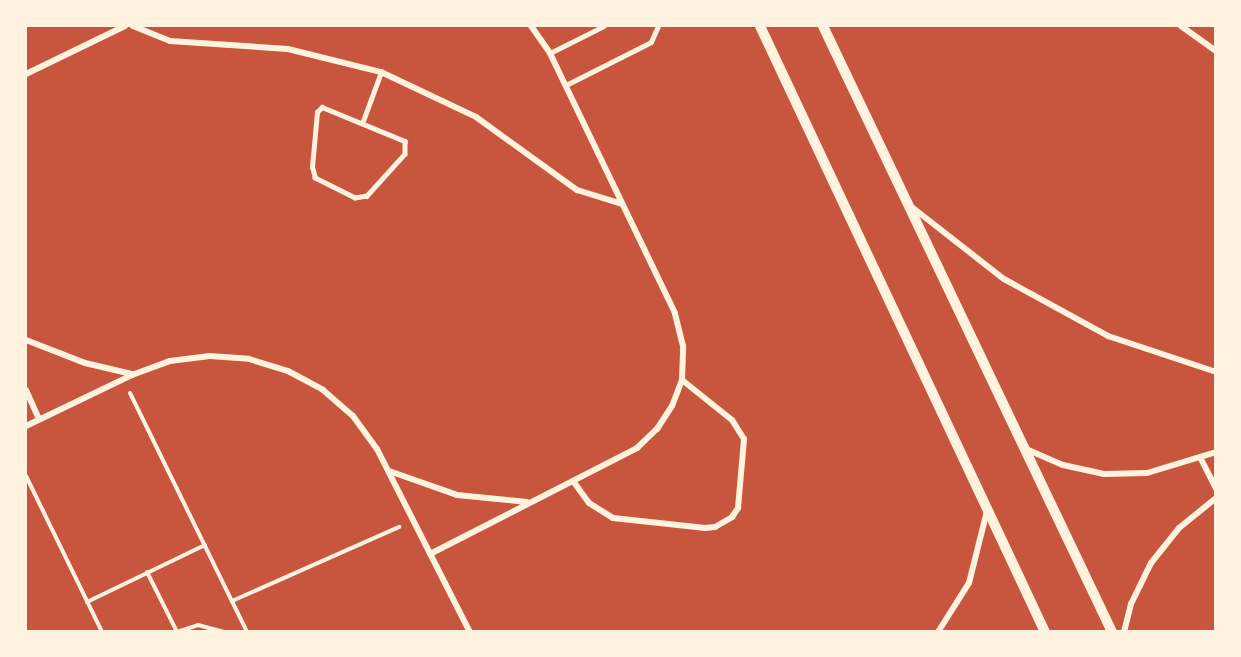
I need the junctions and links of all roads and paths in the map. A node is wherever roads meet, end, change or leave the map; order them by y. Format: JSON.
{"nodes":[{"id":1,"x":125,"y":26,"type":"edge"},
{"id":2,"x":133,"y":26,"type":"edge"},
{"id":3,"x":531,"y":26,"type":"edge"},
{"id":4,"x":604,"y":26,"type":"edge"},
{"id":5,"x":658,"y":26,"type":"edge"},
{"id":6,"x":760,"y":26,"type":"edge"},
{"id":7,"x":823,"y":26,"type":"edge"},
{"id":8,"x":1181,"y":26,"type":"edge"},
{"id":9,"x":1215,"y":51,"type":"edge"},
{"id":10,"x":550,"y":52,"type":"junction"},
{"id":11,"x":381,"y":72,"type":"junction"},
{"id":12,"x":26,"y":74,"type":"edge"},
{"id":13,"x":566,"y":85,"type":"junction"},
{"id":14,"x":363,"y":121,"type":"junction"},
{"id":15,"x":622,"y":204,"type":"junction"},
{"id":16,"x":910,"y":207,"type":"junction"},
{"id":17,"x":26,"y":340,"type":"edge"},
{"id":18,"x":1215,"y":372,"type":"edge"},
{"id":19,"x":132,"y":375,"type":"junction"},
{"id":20,"x":123,"y":379,"type":"junction"},
{"id":21,"x":682,"y":380,"type":"junction"},
{"id":22,"x":26,"y":390,"type":"edge"},
{"id":23,"x":39,"y":419,"type":"junction"},
{"id":24,"x":26,"y":426,"type":"edge"},
{"id":25,"x":1023,"y":448,"type":"junction"},
{"id":26,"x":1215,"y":452,"type":"edge"},
{"id":27,"x":1201,"y":459,"type":"junction"},
{"id":28,"x":388,"y":471,"type":"junction"},
{"id":29,"x":26,"y":476,"type":"edge"},
{"id":30,"x":573,"y":481,"type":"junction"},
{"id":31,"x":1215,"y":488,"type":"edge"},
{"id":32,"x":1215,"y":498,"type":"edge"},
{"id":33,"x":530,"y":502,"type":"junction"},
{"id":34,"x":988,"y":508,"type":"junction"},
{"id":35,"x":413,"y":520,"type":"junction"},
{"id":36,"x":205,"y":545,"type":"junction"},
{"id":37,"x":430,"y":554,"type":"junction"},
{"id":38,"x":147,"y":572,"type":"junction"},
{"id":39,"x":232,"y":601,"type":"junction"},
{"id":40,"x":87,"y":602,"type":"junction"},
{"id":41,"x":102,"y":632,"type":"edge"},
{"id":42,"x":177,"y":632,"type":"edge"},
{"id":43,"x":224,"y":632,"type":"edge"},
{"id":44,"x":247,"y":632,"type":"edge"},
{"id":45,"x":470,"y":632,"type":"edge"},
{"id":46,"x":938,"y":632,"type":"edge"},
{"id":47,"x":1045,"y":632,"type":"edge"},
{"id":48,"x":1112,"y":632,"type":"edge"},
{"id":49,"x":1124,"y":632,"type":"edge"}],
"edges":[{"from":1,"to":12,"type":"street"},
{"from":2,"to":11,"type":"street"},
{"from":3,"to":10,"type":"street"},
{"from":4,"to":10,"type":"lane"},
{"from":5,"to":13,"type":"lane"},
{"from":6,"to":34,"type":"street"},
{"from":7,"to":16,"type":"street"},
{"from":8,"to":9,"type":"street"},
{"from":10,"to":13,"type":"street"},
{"from":11,"to":14,"type":"lane"},
{"from":11,"to":15,"type":"street"},
{"from":13,"to":15,"type":"street"},
{"from":14,"to":14,"type":"lane"},
{"from":15,"to":21,"type":"street"},
{"from":16,"to":18,"type":"street"},
{"from":16,"to":25,"type":"street"},
{"from":17,"to":19,"type":"street"},
{"from":19,"to":20,"type":"street"},
{"from":19,"to":28,"type":"street"},
{"from":20,"to":23,"type":"street"},
{"from":20,"to":36,"type":"path"},
{"from":21,"to":30,"type":"street"},
{"from":21,"to":30,"type":"street"},
{"from":22,"to":23,"type":"street"},
{"from":23,"to":24,"type":"street"},
{"from":25,"to":27,"type":"street"},
{"from":25,"to":48,"type":"street"},
{"from":26,"to":27,"type":"street"},
{"from":27,"to":31,"type":"street"},
{"from":28,"to":33,"type":"street"},
{"from":28,"to":35,"type":"street"},
{"from":29,"to":40,"type":"path"},
{"from":30,"to":33,"type":"street"},
{"from":32,"to":49,"type":"street"},
{"from":33,"to":37,"type":"street"},
{"from":34,"to":46,"type":"street"},
{"from":34,"to":47,"type":"street"},
{"from":35,"to":37,"type":"street"},
{"from":35,"to":39,"type":"path"},
{"from":36,"to":38,"type":"path"},
{"from":36,"to":39,"type":"path"},
{"from":37,"to":45,"type":"street"},
{"from":38,"to":40,"type":"path"},
{"from":38,"to":42,"type":"path"},
{"from":39,"to":44,"type":"path"},
{"from":40,"to":41,"type":"path"},
{"from":42,"to":43,"type":"path"}]}
